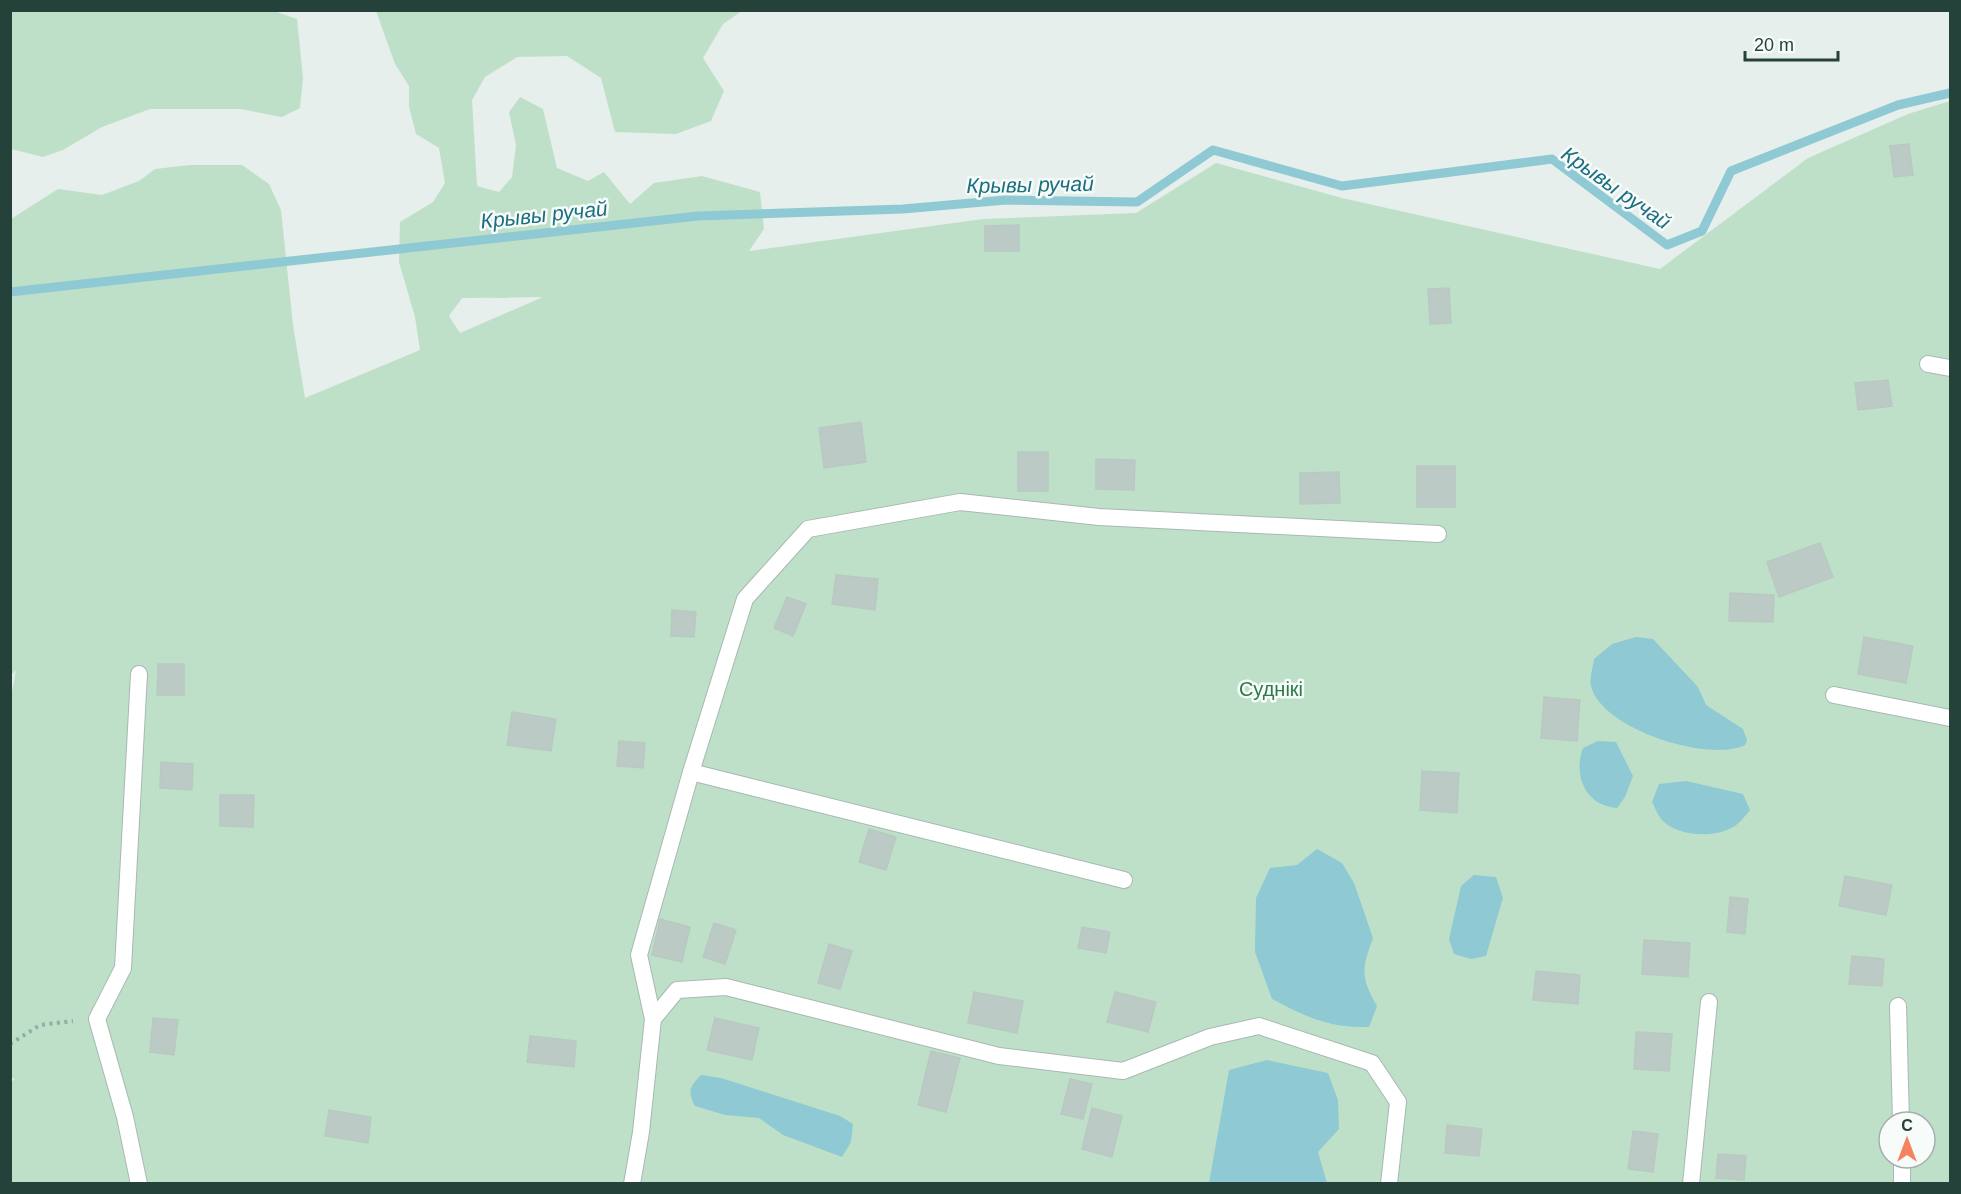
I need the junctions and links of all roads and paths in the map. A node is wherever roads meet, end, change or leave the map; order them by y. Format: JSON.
{"nodes":[{"id":1,"x":1928,"y":364,"type":"dead end"},
{"id":2,"x":1950,"y":368,"type":"edge"},
{"id":3,"x":1438,"y":534,"type":"dead end"},
{"id":4,"x":139,"y":674,"type":"dead end"},
{"id":5,"x":1834,"y":695,"type":"dead end"},
{"id":6,"x":1950,"y":718,"type":"edge"},
{"id":7,"x":691,"y":772,"type":"junction"},
{"id":8,"x":1124,"y":880,"type":"dead end"},
{"id":9,"x":1709,"y":1002,"type":"dead end"},
{"id":10,"x":1898,"y":1005,"type":"dead end"},
{"id":11,"x":97,"y":1018,"type":"junction"},
{"id":12,"x":653,"y":1018,"type":"junction"},
{"id":13,"x":10,"y":1044,"type":"edge"},
{"id":14,"x":1901,"y":1110,"type":"edge"},
{"id":15,"x":140,"y":1184,"type":"edge"},
{"id":16,"x":632,"y":1184,"type":"edge"},
{"id":17,"x":1389,"y":1184,"type":"edge"},
{"id":18,"x":1691,"y":1184,"type":"edge"}],
"edges":[{"from":1,"to":2,"type":"lane"},
{"from":3,"to":7,"type":"lane"},
{"from":4,"to":11,"type":"lane"},
{"from":5,"to":6,"type":"lane"},
{"from":7,"to":8,"type":"lane"},
{"from":7,"to":12,"type":"lane"},
{"from":9,"to":18,"type":"lane"},
{"from":10,"to":14,"type":"lane"},
{"from":11,"to":13,"type":"path"},
{"from":11,"to":15,"type":"lane"},
{"from":12,"to":16,"type":"lane"},
{"from":12,"to":17,"type":"lane"}]}
